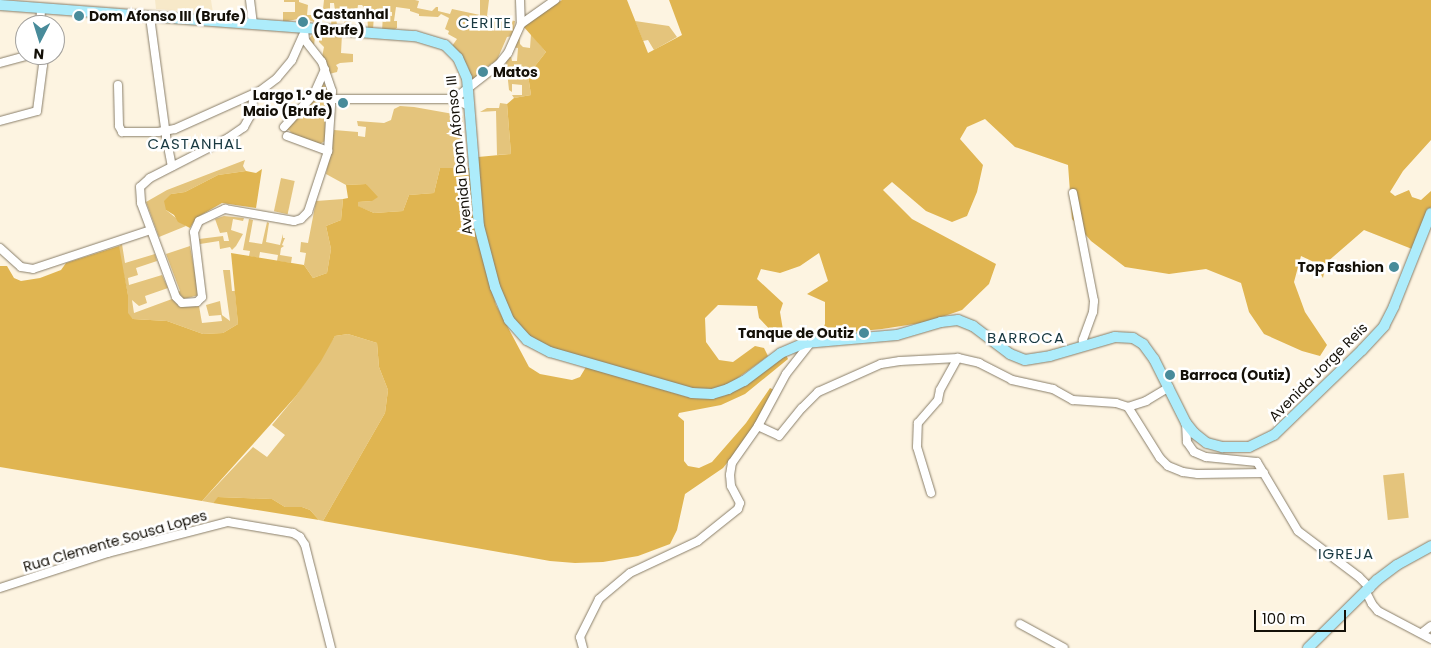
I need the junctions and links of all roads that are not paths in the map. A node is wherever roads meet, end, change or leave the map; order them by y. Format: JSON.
{"nodes":[{"id":1,"x":250,"y":0,"type":"edge"},
{"id":2,"x":520,"y":0,"type":"edge"},
{"id":3,"x":555,"y":0,"type":"edge"},
{"id":4,"x":0,"y":5,"type":"edge"},
{"id":5,"x":41,"y":9,"type":"junction"},
{"id":6,"x":41,"y":15,"type":"edge"},
{"id":7,"x":150,"y":16,"type":"junction"},
{"id":8,"x":253,"y":24,"type":"junction"},
{"id":9,"x":521,"y":24,"type":"junction"},
{"id":10,"x":304,"y":32,"type":"junction"},
{"id":11,"x":15,"y":59,"type":"edge"},
{"id":12,"x":0,"y":63,"type":"edge"},
{"id":13,"x":42,"y":65,"type":"edge"},
{"id":14,"x":325,"y":69,"type":"junction"},
{"id":15,"x":118,"y":84,"type":"dead end"},
{"id":16,"x":468,"y":89,"type":"junction"},
{"id":17,"x":254,"y":96,"type":"junction"},
{"id":18,"x":332,"y":99,"type":"junction"},
{"id":19,"x":454,"y":99,"type":"junction"},
{"id":20,"x":469,"y":106,"type":"junction"},
{"id":21,"x":0,"y":121,"type":"edge"},
{"id":22,"x":284,"y":127,"type":"dead end"},
{"id":23,"x":165,"y":131,"type":"junction"},
{"id":24,"x":287,"y":136,"type":"dead end"},
{"id":25,"x":328,"y":151,"type":"junction"},
{"id":26,"x":172,"y":166,"type":"junction"},
{"id":27,"x":1073,"y":193,"type":"dead end"},
{"id":28,"x":1431,"y":213,"type":"edge"},
{"id":29,"x":151,"y":230,"type":"junction"},
{"id":30,"x":0,"y":248,"type":"edge"},
{"id":31,"x":812,"y":341,"type":"junction"},
{"id":32,"x":1083,"y":346,"type":"junction"},
{"id":33,"x":958,"y":358,"type":"junction"},
{"id":34,"x":615,"y":372,"type":"joint"},
{"id":35,"x":1169,"y":388,"type":"junction"},
{"id":36,"x":1128,"y":407,"type":"junction"},
{"id":37,"x":1186,"y":422,"type":"junction"},
{"id":38,"x":758,"y":426,"type":"junction"},
{"id":39,"x":1264,"y":473,"type":"junction"},
{"id":40,"x":931,"y":493,"type":"dead end"},
{"id":41,"x":1431,"y":546,"type":"edge"},
{"id":42,"x":0,"y":588,"type":"edge"},
{"id":43,"x":1368,"y":590,"type":"junction"},
{"id":44,"x":1020,"y":624,"type":"dead end"},
{"id":45,"x":1431,"y":626,"type":"edge"},
{"id":46,"x":1422,"y":633,"type":"junction"},
{"id":47,"x":1431,"y":639,"type":"edge"},
{"id":48,"x":331,"y":648,"type":"edge"},
{"id":49,"x":583,"y":648,"type":"edge"},
{"id":50,"x":1064,"y":648,"type":"edge"},
{"id":51,"x":1308,"y":648,"type":"edge"}],
"edges":[{"from":1,"to":8,"type":"street"},
{"from":2,"to":9,"type":"street"},
{"from":3,"to":9,"type":"street"},
{"from":4,"to":5,"type":"main road","name":"Avenida Dom Afonso III"},
{"from":5,"to":6,"type":"street"},
{"from":5,"to":7,"type":"main road","name":"Avenida Dom Afonso III"},
{"from":7,"to":8,"type":"main road","name":"Avenida Dom Afonso III"},
{"from":7,"to":23,"type":"street"},
{"from":8,"to":10,"type":"main road","name":"Avenida Dom Afonso III"},
{"from":9,"to":16,"type":"street"},
{"from":10,"to":14,"type":"street"},
{"from":10,"to":16,"type":"main road","name":"Avenida Dom Afonso III"},
{"from":10,"to":17,"type":"street"},
{"from":11,"to":12,"type":"street"},
{"from":13,"to":21,"type":"street"},
{"from":14,"to":18,"type":"street"},
{"from":14,"to":22,"type":"street"},
{"from":15,"to":23,"type":"street"},
{"from":16,"to":19,"type":"street"},
{"from":16,"to":20,"type":"main road","name":"Avenida Dom Afonso III"},
{"from":17,"to":23,"type":"street"},
{"from":17,"to":26,"type":"street"},
{"from":18,"to":19,"type":"street"},
{"from":18,"to":25,"type":"street"},
{"from":19,"to":20,"type":"street"},
{"from":20,"to":34,"type":"main road","name":"Avenida Dom Afonso III"},
{"from":23,"to":26,"type":"street"},
{"from":24,"to":25,"type":"street"},
{"from":25,"to":29,"type":"street"},
{"from":26,"to":29,"type":"street"},
{"from":27,"to":32,"type":"street"},
{"from":28,"to":37,"type":"main road","name":"Avenida Jorge Reis"},
{"from":29,"to":30,"type":"street"},
{"from":31,"to":32,"type":"main road","name":"Avenida Jorge Reis"},
{"from":31,"to":34,"type":"main road","name":"Avenida Jorge Reis"},
{"from":31,"to":38,"type":"street"},
{"from":32,"to":35,"type":"main road","name":"Avenida Jorge Reis"},
{"from":33,"to":36,"type":"street"},
{"from":33,"to":38,"type":"street"},
{"from":33,"to":40,"type":"street"},
{"from":35,"to":36,"type":"street"},
{"from":35,"to":37,"type":"main road","name":"Avenida Jorge Reis"},
{"from":36,"to":39,"type":"street"},
{"from":37,"to":39,"type":"street"},
{"from":38,"to":49,"type":"street"},
{"from":39,"to":43,"type":"street"},
{"from":41,"to":43,"type":"main road"},
{"from":42,"to":48,"type":"street","name":"Rua Clemente Sousa Lopes"},
{"from":43,"to":46,"type":"street"},
{"from":43,"to":51,"type":"main road"},
{"from":44,"to":50,"type":"street"},
{"from":45,"to":46,"type":"street"},
{"from":46,"to":47,"type":"street"}]}
